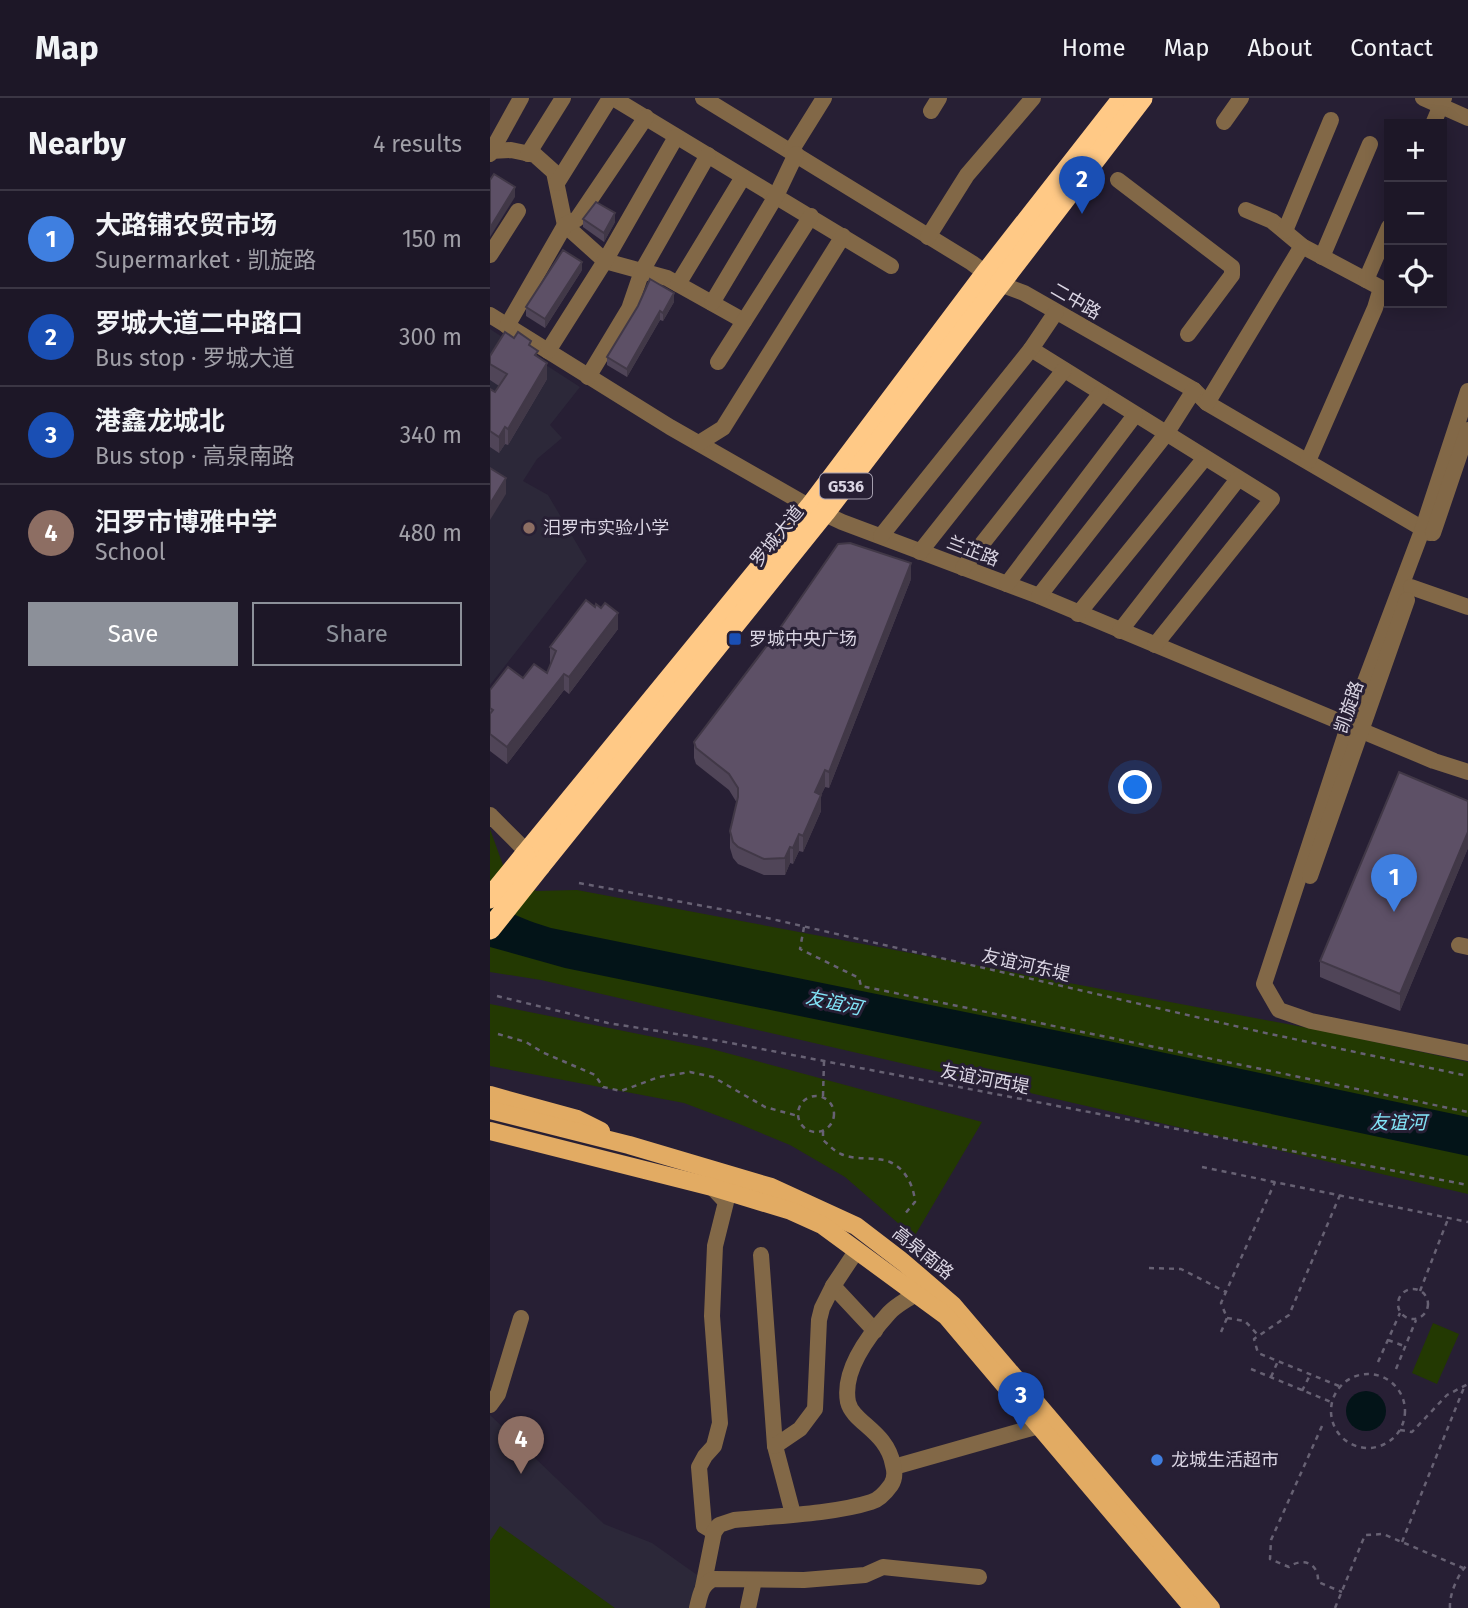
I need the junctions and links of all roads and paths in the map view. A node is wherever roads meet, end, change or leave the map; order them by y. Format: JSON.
{"nodes":[{"id":1,"x":521,"y":98,"type":"edge"},
{"id":2,"x":563,"y":98,"type":"edge"},
{"id":3,"x":611,"y":98,"type":"edge"},
{"id":4,"x":703,"y":98,"type":"edge"},
{"id":5,"x":824,"y":98,"type":"edge"},
{"id":6,"x":1033,"y":98,"type":"edge"},
{"id":7,"x":1123,"y":98,"type":"edge"},
{"id":8,"x":1142,"y":98,"type":"edge"},
{"id":9,"x":1241,"y":98,"type":"edge"},
{"id":10,"x":1423,"y":98,"type":"edge"},
{"id":11,"x":1443,"y":102,"type":"edge"},
{"id":12,"x":646,"y":117,"type":"junction"},
{"id":13,"x":1468,"y":118,"type":"edge"},
{"id":14,"x":1435,"y":119,"type":"edge"},
{"id":15,"x":1331,"y":120,"type":"dead end"},
{"id":16,"x":1224,"y":122,"type":"dead end"},
{"id":17,"x":676,"y":137,"type":"junction"},
{"id":18,"x":1370,"y":144,"type":"dead end"},
{"id":19,"x":490,"y":152,"type":"edge"},
{"id":20,"x":794,"y":153,"type":"junction"},
{"id":21,"x":528,"y":154,"type":"junction"},
{"id":22,"x":708,"y":155,"type":"junction"},
{"id":23,"x":743,"y":177,"type":"junction"},
{"id":24,"x":1118,"y":180,"type":"dead end"},
{"id":25,"x":557,"y":183,"type":"junction"},
{"id":26,"x":776,"y":196,"type":"junction"},
{"id":27,"x":1247,"y":210,"type":"dead end"},
{"id":28,"x":518,"y":211,"type":"dead end"},
{"id":29,"x":811,"y":216,"type":"junction"},
{"id":30,"x":565,"y":225,"type":"junction"},
{"id":31,"x":1285,"y":231,"type":"junction"},
{"id":32,"x":843,"y":236,"type":"junction"},
{"id":33,"x":928,"y":237,"type":"junction"},
{"id":34,"x":1384,"y":239,"type":"edge"},
{"id":35,"x":1302,"y":246,"type":"junction"},
{"id":36,"x":490,"y":255,"type":"edge"},
{"id":37,"x":1322,"y":257,"type":"junction"},
{"id":38,"x":605,"y":261,"type":"junction"},
{"id":39,"x":891,"y":266,"type":"dead end"},
{"id":40,"x":642,"y":271,"type":"junction"},
{"id":41,"x":993,"y":279,"type":"junction"},
{"id":42,"x":1366,"y":280,"type":"junction"},
{"id":43,"x":678,"y":284,"type":"junction"},
{"id":44,"x":712,"y":303,"type":"junction"},
{"id":45,"x":1056,"y":312,"type":"junction"},
{"id":46,"x":490,"y":315,"type":"edge"},
{"id":47,"x":744,"y":321,"type":"junction"},
{"id":48,"x":507,"y":326,"type":"junction"},
{"id":49,"x":1188,"y":334,"type":"dead end"},
{"id":50,"x":1031,"y":349,"type":"junction"},
{"id":51,"x":548,"y":351,"type":"junction"},
{"id":52,"x":718,"y":362,"type":"dead end"},
{"id":53,"x":1064,"y":370,"type":"junction"},
{"id":54,"x":588,"y":377,"type":"junction"},
{"id":55,"x":1194,"y":390,"type":"junction"},
{"id":56,"x":1468,"y":391,"type":"edge"},
{"id":57,"x":1101,"y":393,"type":"junction"},
{"id":58,"x":1207,"y":403,"type":"junction"},
{"id":59,"x":1135,"y":415,"type":"junction"},
{"id":60,"x":1468,"y":430,"type":"edge"},
{"id":61,"x":1166,"y":435,"type":"junction"},
{"id":62,"x":699,"y":443,"type":"junction"},
{"id":63,"x":1205,"y":459,"type":"junction"},
{"id":64,"x":1308,"y":461,"type":"junction"},
{"id":65,"x":1238,"y":479,"type":"junction"},
{"id":66,"x":817,"y":510,"type":"junction"},
{"id":67,"x":1428,"y":531,"type":"junction"},
{"id":68,"x":881,"y":536,"type":"junction"},
{"id":69,"x":920,"y":552,"type":"junction"},
{"id":70,"x":962,"y":568,"type":"junction"},
{"id":71,"x":1007,"y":584,"type":"junction"},
{"id":72,"x":1411,"y":587,"type":"junction"},
{"id":73,"x":1039,"y":596,"type":"junction"},
{"id":74,"x":1468,"y":607,"type":"edge"},
{"id":75,"x":1078,"y":614,"type":"junction"},
{"id":76,"x":1120,"y":631,"type":"junction"},
{"id":77,"x":1155,"y":645,"type":"junction"},
{"id":78,"x":1355,"y":726,"type":"junction"},
{"id":79,"x":1468,"y":772,"type":"edge"},
{"id":80,"x":490,"y":815,"type":"edge"},
{"id":81,"x":530,"y":858,"type":"junction"},
{"id":82,"x":579,"y":883,"type":"dead end"},
{"id":83,"x":490,"y":898,"type":"edge"},
{"id":84,"x":804,"y":927,"type":"junction"},
{"id":85,"x":490,"y":929,"type":"edge"},
{"id":86,"x":497,"y":996,"type":"dead end"},
{"id":87,"x":498,"y":1034,"type":"dead end"},
{"id":88,"x":1468,"y":1053,"type":"edge"},
{"id":89,"x":824,"y":1061,"type":"junction"},
{"id":90,"x":1468,"y":1076,"type":"edge"},
{"id":91,"x":490,"y":1095,"type":"edge"},
{"id":92,"x":823,"y":1096,"type":"junction"},
{"id":93,"x":490,"y":1110,"type":"edge"},
{"id":94,"x":1468,"y":1112,"type":"edge"},
{"id":95,"x":798,"y":1116,"type":"junction"},
{"id":96,"x":490,"y":1131,"type":"edge"},
{"id":97,"x":823,"y":1131,"type":"junction"},
{"id":98,"x":629,"y":1145,"type":"junction"},
{"id":99,"x":1202,"y":1167,"type":"dead end"},
{"id":100,"x":1275,"y":1182,"type":"junction"},
{"id":101,"x":1468,"y":1185,"type":"edge"},
{"id":102,"x":712,"y":1187,"type":"junction"},
{"id":103,"x":1340,"y":1195,"type":"junction"},
{"id":104,"x":903,"y":1216,"type":"dead end"},
{"id":105,"x":1449,"y":1218,"type":"junction"},
{"id":106,"x":1468,"y":1222,"type":"edge"},
{"id":107,"x":857,"y":1250,"type":"junction"},
{"id":108,"x":761,"y":1255,"type":"dead end"},
{"id":109,"x":1149,"y":1268,"type":"dead end"},
{"id":110,"x":833,"y":1286,"type":"junction"},
{"id":111,"x":1420,"y":1291,"type":"junction"},
{"id":112,"x":1226,"y":1292,"type":"junction"},
{"id":113,"x":915,"y":1294,"type":"junction"},
{"id":114,"x":1400,"y":1313,"type":"junction"},
{"id":115,"x":521,"y":1318,"type":"dead end"},
{"id":116,"x":1227,"y":1318,"type":"junction"},
{"id":117,"x":1416,"y":1319,"type":"junction"},
{"id":118,"x":875,"y":1331,"type":"junction"},
{"id":119,"x":1221,"y":1332,"type":"dead end"},
{"id":120,"x":1258,"y":1335,"type":"junction"},
{"id":121,"x":1388,"y":1340,"type":"junction"},
{"id":122,"x":1404,"y":1346,"type":"junction"},
{"id":123,"x":1278,"y":1361,"type":"junction"},
{"id":124,"x":1378,"y":1362,"type":"dead end"},
{"id":125,"x":1251,"y":1369,"type":"dead end"},
{"id":126,"x":1396,"y":1369,"type":"dead end"},
{"id":127,"x":1310,"y":1374,"type":"junction"},
{"id":128,"x":1271,"y":1377,"type":"junction"},
{"id":129,"x":1467,"y":1384,"type":"edge"},
{"id":130,"x":1339,"y":1386,"type":"junction"},
{"id":131,"x":1302,"y":1391,"type":"junction"},
{"id":132,"x":1331,"y":1402,"type":"junction"},
{"id":133,"x":490,"y":1405,"type":"edge"},
{"id":134,"x":1039,"y":1426,"type":"junction"},
{"id":135,"x":1322,"y":1426,"type":"dead end"},
{"id":136,"x":1400,"y":1430,"type":"junction"},
{"id":137,"x":775,"y":1446,"type":"junction"},
{"id":138,"x":894,"y":1467,"type":"junction"},
{"id":139,"x":793,"y":1514,"type":"junction"},
{"id":140,"x":714,"y":1532,"type":"junction"},
{"id":141,"x":1402,"y":1542,"type":"junction"},
{"id":142,"x":1468,"y":1564,"type":"edge"},
{"id":143,"x":1463,"y":1568,"type":"junction"},
{"id":144,"x":979,"y":1577,"type":"dead end"},
{"id":145,"x":754,"y":1580,"type":"junction"},
{"id":146,"x":702,"y":1587,"type":"junction"},
{"id":147,"x":1342,"y":1592,"type":"junction"},
{"id":148,"x":697,"y":1608,"type":"edge"},
{"id":149,"x":748,"y":1608,"type":"edge"},
{"id":150,"x":1193,"y":1608,"type":"edge"},
{"id":151,"x":1211,"y":1608,"type":"edge"},
{"id":152,"x":1335,"y":1608,"type":"edge"},
{"id":153,"x":1450,"y":1608,"type":"edge"}],
"edges":[{"from":1,"to":19,"type":"street"},
{"from":2,"to":21,"type":"street"},
{"from":3,"to":12,"type":"street"},
{"from":3,"to":25,"type":"street"},
{"from":4,"to":20,"type":"street","name":"二中路"},
{"from":5,"to":20,"type":"street"},
{"from":6,"to":33,"type":"street"},
{"from":7,"to":41,"type":"highway","name":"罗城大道","number":"G536"},
{"from":8,"to":41,"type":"highway","name":"罗城大道","number":"G536"},
{"from":9,"to":16,"type":"street"},
{"from":10,"to":11,"type":"street"},
{"from":11,"to":13,"type":"street"},
{"from":11,"to":14,"type":"street"},
{"from":12,"to":17,"type":"street"},
{"from":12,"to":30,"type":"street"},
{"from":15,"to":31,"type":"street"},
{"from":17,"to":22,"type":"street"},
{"from":17,"to":38,"type":"street"},
{"from":18,"to":37,"type":"street"},
{"from":19,"to":21,"type":"street"},
{"from":20,"to":26,"type":"street"},
{"from":20,"to":33,"type":"street","name":"二中路"},
{"from":21,"to":25,"type":"street"},
{"from":22,"to":23,"type":"street"},
{"from":22,"to":40,"type":"street"},
{"from":23,"to":26,"type":"street"},
{"from":23,"to":43,"type":"street"},
{"from":24,"to":49,"type":"street"},
{"from":25,"to":30,"type":"street"},
{"from":26,"to":29,"type":"street"},
{"from":26,"to":44,"type":"street"},
{"from":27,"to":31,"type":"street"},
{"from":28,"to":36,"type":"street"},
{"from":29,"to":32,"type":"street"},
{"from":29,"to":47,"type":"street"},
{"from":30,"to":38,"type":"street"},
{"from":30,"to":48,"type":"street"},
{"from":31,"to":35,"type":"street"},
{"from":32,"to":39,"type":"street"},
{"from":32,"to":62,"type":"street"},
{"from":33,"to":41,"type":"street","name":"二中路"},
{"from":34,"to":42,"type":"street"},
{"from":35,"to":37,"type":"street"},
{"from":35,"to":58,"type":"street"},
{"from":37,"to":42,"type":"street"},
{"from":38,"to":40,"type":"street"},
{"from":38,"to":51,"type":"street"},
{"from":40,"to":43,"type":"street"},
{"from":40,"to":54,"type":"street"},
{"from":41,"to":45,"type":"street","name":"二中路"},
{"from":41,"to":66,"type":"highway","name":"罗城大道","number":"G536"},
{"from":42,"to":64,"type":"street"},
{"from":43,"to":44,"type":"street"},
{"from":44,"to":47,"type":"street"},
{"from":45,"to":50,"type":"street"},
{"from":45,"to":55,"type":"street","name":"二中路"},
{"from":46,"to":48,"type":"street","name":"兰芷路"},
{"from":47,"to":52,"type":"street"},
{"from":48,"to":51,"type":"street","name":"兰芷路"},
{"from":50,"to":53,"type":"street"},
{"from":50,"to":68,"type":"street"},
{"from":51,"to":54,"type":"street","name":"兰芷路"},
{"from":53,"to":57,"type":"street"},
{"from":53,"to":69,"type":"street"},
{"from":54,"to":62,"type":"street","name":"兰芷路"},
{"from":55,"to":58,"type":"street","name":"二中路"},
{"from":55,"to":61,"type":"street"},
{"from":56,"to":67,"type":"street"},
{"from":57,"to":59,"type":"street"},
{"from":57,"to":70,"type":"street"},
{"from":58,"to":64,"type":"street","name":"二中路"},
{"from":59,"to":61,"type":"street"},
{"from":59,"to":71,"type":"street"},
{"from":60,"to":67,"type":"street","name":"凯旋路"},
{"from":61,"to":63,"type":"street"},
{"from":61,"to":73,"type":"street"},
{"from":62,"to":66,"type":"street","name":"兰芷路"},
{"from":63,"to":65,"type":"street"},
{"from":63,"to":75,"type":"street"},
{"from":64,"to":67,"type":"street","name":"二中路"},
{"from":65,"to":76,"type":"street"},
{"from":65,"to":77,"type":"street"},
{"from":66,"to":68,"type":"street","name":"兰芷路"},
{"from":66,"to":81,"type":"highway","name":"罗城大道","number":"G536"},
{"from":67,"to":72,"type":"street","name":"凯旋路"},
{"from":67,"to":78,"type":"street"},
{"from":68,"to":69,"type":"street","name":"兰芷路"},
{"from":69,"to":70,"type":"street","name":"兰芷路"},
{"from":70,"to":71,"type":"street","name":"兰芷路"},
{"from":71,"to":73,"type":"street","name":"兰芷路"},
{"from":72,"to":74,"type":"street"},
{"from":72,"to":78,"type":"street","name":"凯旋路"},
{"from":73,"to":75,"type":"street","name":"兰芷路"},
{"from":75,"to":76,"type":"street","name":"兰芷路"},
{"from":76,"to":77,"type":"street","name":"兰芷路"},
{"from":77,"to":78,"type":"street","name":"兰芷路"},
{"from":78,"to":79,"type":"street","name":"兰芷路"},
{"from":78,"to":88,"type":"street","name":"凯旋路"},
{"from":80,"to":81,"type":"street"},
{"from":81,"to":83,"type":"highway","name":"罗城大道","number":"G536","bridge":true},
{"from":81,"to":85,"type":"highway","name":"罗城大道","number":"G536","bridge":true},
{"from":82,"to":84,"type":"path","name":"友谊河东堤"},
{"from":84,"to":90,"type":"path","name":"友谊河东堤"},
{"from":84,"to":94,"type":"path"},
{"from":86,"to":89,"type":"path","name":"友谊河西堤"},
{"from":87,"to":95,"type":"path"},
{"from":89,"to":92,"type":"path"},
{"from":89,"to":101,"type":"path","name":"友谊河西堤"},
{"from":91,"to":98,"type":"main road"},
{"from":92,"to":95,"type":"path"},
{"from":92,"to":97,"type":"path"},
{"from":93,"to":98,"type":"main road","name":"高泉南路"},
{"from":95,"to":97,"type":"path"},
{"from":96,"to":102,"type":"main road","name":"高泉南路"},
{"from":97,"to":104,"type":"path"},
{"from":98,"to":151,"type":"main road","name":"高泉南路"},
{"from":99,"to":100,"type":"path"},
{"from":100,"to":103,"type":"path"},
{"from":100,"to":112,"type":"path"},
{"from":102,"to":107,"type":"main road","name":"高泉南路"},
{"from":102,"to":140,"type":"street"},
{"from":103,"to":105,"type":"path"},
{"from":103,"to":120,"type":"path"},
{"from":105,"to":106,"type":"path"},
{"from":105,"to":111,"type":"path"},
{"from":107,"to":110,"type":"street"},
{"from":107,"to":113,"type":"main road","name":"高泉南路"},
{"from":108,"to":137,"type":"street"},
{"from":109,"to":112,"type":"path"},
{"from":110,"to":118,"type":"street"},
{"from":110,"to":137,"type":"street"},
{"from":111,"to":114,"type":"path"},
{"from":111,"to":117,"type":"path"},
{"from":112,"to":116,"type":"path"},
{"from":113,"to":118,"type":"street"},
{"from":113,"to":134,"type":"main road","name":"高泉南路"},
{"from":114,"to":117,"type":"path"},
{"from":114,"to":121,"type":"path"},
{"from":115,"to":133,"type":"street"},
{"from":116,"to":119,"type":"path"},
{"from":116,"to":120,"type":"path"},
{"from":117,"to":122,"type":"path"},
{"from":118,"to":138,"type":"street"},
{"from":120,"to":123,"type":"path"},
{"from":121,"to":122,"type":"path"},
{"from":121,"to":124,"type":"path"},
{"from":122,"to":126,"type":"path"},
{"from":123,"to":127,"type":"path"},
{"from":123,"to":128,"type":"path"},
{"from":125,"to":128,"type":"path"},
{"from":127,"to":130,"type":"path"},
{"from":127,"to":131,"type":"path"},
{"from":128,"to":131,"type":"path"},
{"from":129,"to":136,"type":"path"},
{"from":129,"to":141,"type":"path"},
{"from":130,"to":132,"type":"path"},
{"from":130,"to":136,"type":"path"},
{"from":131,"to":132,"type":"path"},
{"from":132,"to":136,"type":"path"},
{"from":134,"to":138,"type":"street"},
{"from":134,"to":150,"type":"main road","name":"高泉南路"},
{"from":135,"to":147,"type":"path"},
{"from":137,"to":139,"type":"street"},
{"from":138,"to":139,"type":"street"},
{"from":139,"to":140,"type":"street"},
{"from":140,"to":146,"type":"street"},
{"from":141,"to":143,"type":"path"},
{"from":141,"to":147,"type":"path"},
{"from":142,"to":143,"type":"path"},
{"from":143,"to":153,"type":"path"},
{"from":144,"to":145,"type":"street"},
{"from":145,"to":146,"type":"street"},
{"from":145,"to":149,"type":"street"},
{"from":146,"to":148,"type":"street"},
{"from":147,"to":152,"type":"path"}]}
